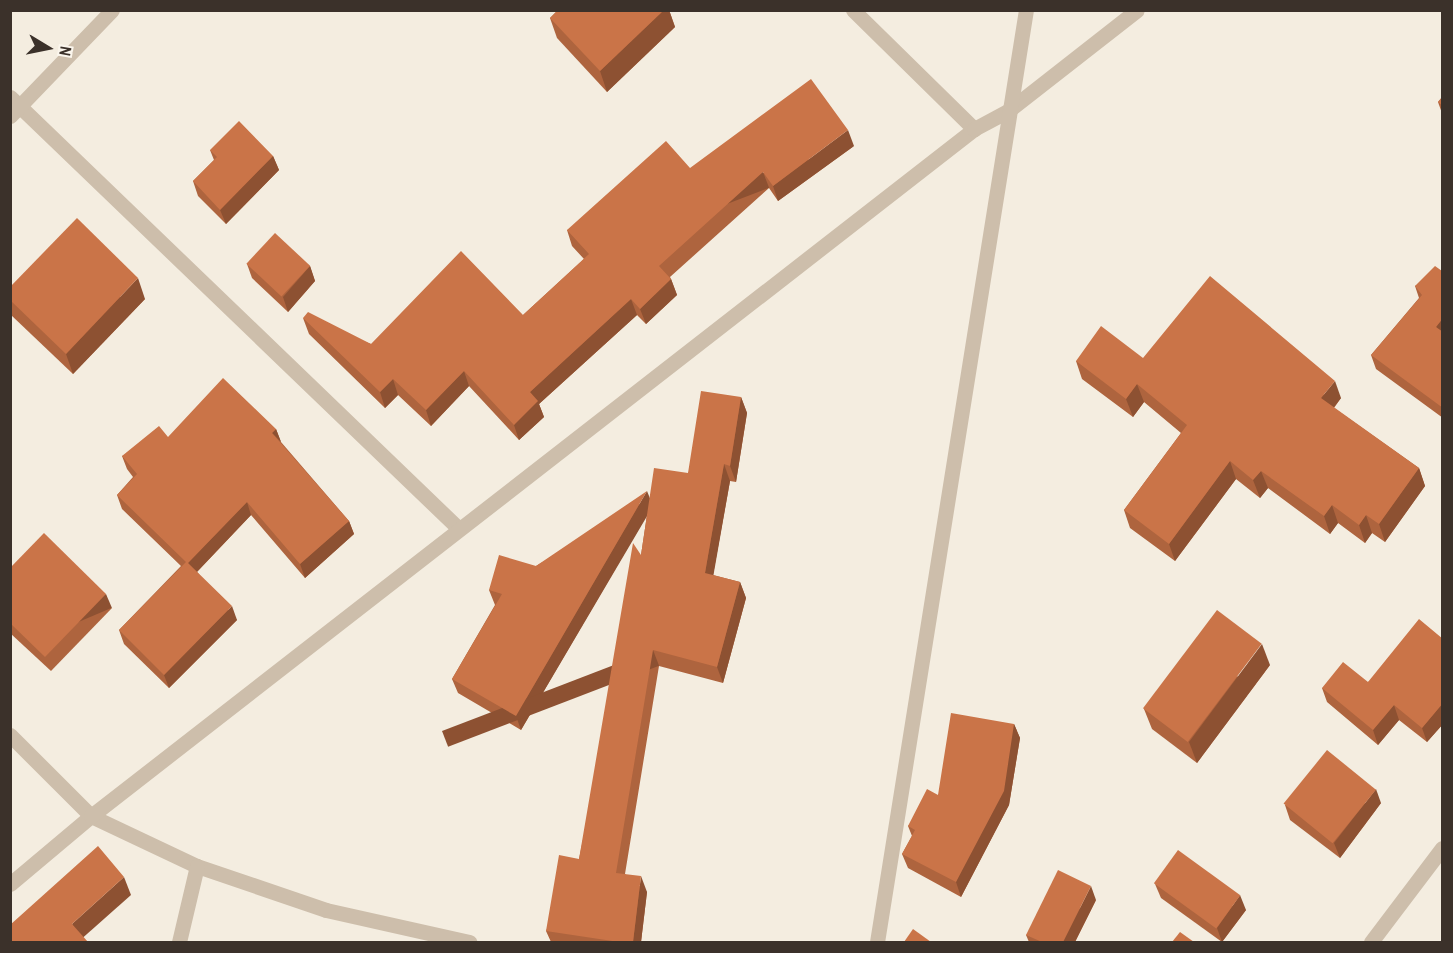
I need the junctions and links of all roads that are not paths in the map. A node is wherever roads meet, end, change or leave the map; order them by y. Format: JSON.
{"nodes":[{"id":1,"x":112,"y":10,"type":"edge"},
{"id":2,"x":853,"y":10,"type":"edge"},
{"id":3,"x":1026,"y":10,"type":"edge"},
{"id":4,"x":1137,"y":10,"type":"edge"},
{"id":5,"x":14,"y":106,"type":"edge"},
{"id":6,"x":1009,"y":110,"type":"junction"},
{"id":7,"x":974,"y":129,"type":"junction"},
{"id":8,"x":459,"y":530,"type":"junction"},
{"id":9,"x":10,"y":735,"type":"edge"},
{"id":10,"x":91,"y":816,"type":"junction"},
{"id":11,"x":1443,"y":848,"type":"edge"},
{"id":12,"x":197,"y":866,"type":"junction"},
{"id":13,"x":10,"y":884,"type":"edge"},
{"id":14,"x":179,"y":942,"type":"edge"},
{"id":15,"x":469,"y":942,"type":"edge"},
{"id":16,"x":877,"y":942,"type":"edge"},
{"id":17,"x":1371,"y":942,"type":"edge"}],
"edges":[{"from":1,"to":5,"type":"street"},
{"from":2,"to":7,"type":"street"},
{"from":3,"to":6,"type":"street"},
{"from":4,"to":6,"type":"street"},
{"from":5,"to":8,"type":"street"},
{"from":6,"to":7,"type":"street"},
{"from":6,"to":16,"type":"street"},
{"from":7,"to":8,"type":"street"},
{"from":8,"to":10,"type":"street"},
{"from":9,"to":10,"type":"street"},
{"from":10,"to":12,"type":"street"},
{"from":10,"to":13,"type":"street"},
{"from":11,"to":17,"type":"street"},
{"from":12,"to":14,"type":"street"},
{"from":12,"to":15,"type":"street"}]}
